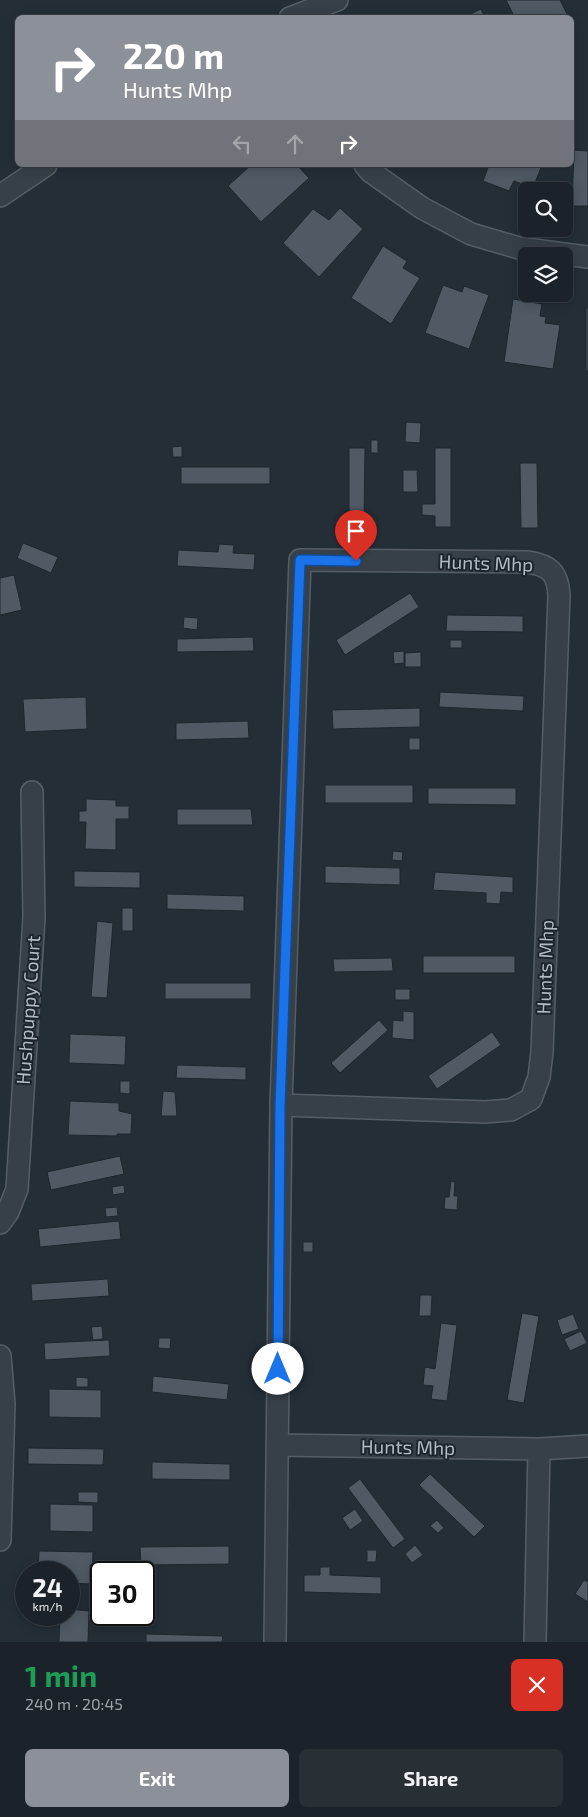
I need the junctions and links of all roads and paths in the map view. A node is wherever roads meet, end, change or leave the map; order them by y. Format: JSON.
{"nodes":[{"id":1,"x":337,"y":0,"type":"edge"},
{"id":2,"x":298,"y":15,"type":"edge"},
{"id":3,"x":43,"y":167,"type":"edge"},
{"id":4,"x":367,"y":167,"type":"edge"},
{"id":5,"x":0,"y":196,"type":"edge"},
{"id":6,"x":588,"y":257,"type":"edge"},
{"id":7,"x":32,"y":792,"type":"dead end"},
{"id":8,"x":280,"y":1105,"type":"junction"},
{"id":9,"x":0,"y":1223,"type":"edge"},
{"id":10,"x":0,"y":1356,"type":"edge"},
{"id":11,"x":278,"y":1445,"type":"junction"},
{"id":12,"x":588,"y":1446,"type":"edge"},
{"id":13,"x":539,"y":1448,"type":"junction"},
{"id":14,"x":0,"y":1510,"type":"edge"},
{"id":15,"x":0,"y":1540,"type":"edge"},
{"id":16,"x":275,"y":1642,"type":"edge"},
{"id":17,"x":535,"y":1642,"type":"edge"}],
"edges":[{"from":1,"to":2,"type":"street"},
{"from":3,"to":5,"type":"street"},
{"from":4,"to":6,"type":"street"},
{"from":7,"to":9,"type":"street","name":"Hushpuppy Court"},
{"from":8,"to":8,"type":"street","name":"Hunts Mhp"},
{"from":8,"to":11,"type":"street","name":"Hunts Mhp"},
{"from":10,"to":14,"type":"street"},
{"from":11,"to":13,"type":"street","name":"Hunts Mhp"},
{"from":11,"to":16,"type":"street","name":"Hunts Mhp"},
{"from":12,"to":13,"type":"street","name":"Hunts Mhp"},
{"from":13,"to":17,"type":"street"},
{"from":14,"to":15,"type":"street"}]}
